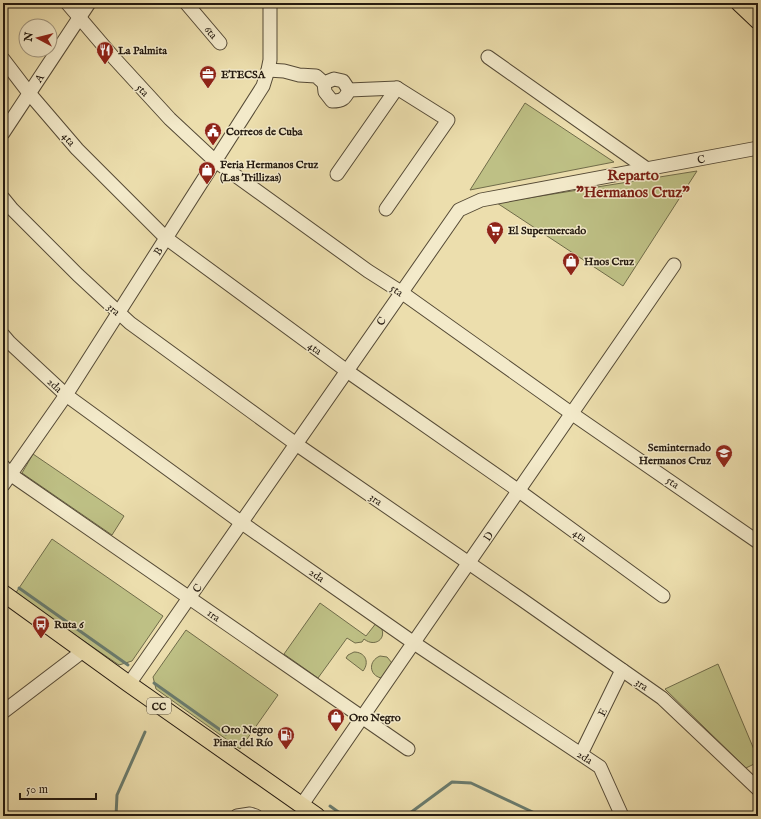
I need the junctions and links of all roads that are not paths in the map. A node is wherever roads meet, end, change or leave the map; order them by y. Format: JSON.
{"nodes":[{"id":1,"x":67,"y":3,"type":"edge"},
{"id":2,"x":88,"y":3,"type":"edge"},
{"id":3,"x":186,"y":3,"type":"edge"},
{"id":4,"x":270,"y":3,"type":"edge"},
{"id":5,"x":739,"y":3,"type":"edge"},
{"id":6,"x":79,"y":17,"type":"junction"},
{"id":7,"x":758,"y":20,"type":"edge"},
{"id":8,"x":220,"y":43,"type":"dead end"},
{"id":9,"x":488,"y":57,"type":"dead end"},
{"id":10,"x":3,"y":59,"type":"edge"},
{"id":11,"x":268,"y":70,"type":"junction"},
{"id":12,"x":324,"y":83,"type":"junction"},
{"id":13,"x":397,"y":88,"type":"junction"},
{"id":14,"x":349,"y":90,"type":"junction"},
{"id":15,"x":29,"y":92,"type":"junction"},
{"id":16,"x":3,"y":133,"type":"edge"},
{"id":17,"x":758,"y":148,"type":"edge"},
{"id":18,"x":214,"y":160,"type":"junction"},
{"id":19,"x":647,"y":169,"type":"junction"},
{"id":20,"x":337,"y":174,"type":"dead end"},
{"id":21,"x":3,"y":198,"type":"edge"},
{"id":22,"x":386,"y":209,"type":"dead end"},
{"id":23,"x":166,"y":238,"type":"junction"},
{"id":24,"x":674,"y":265,"type":"dead end"},
{"id":25,"x":401,"y":292,"type":"junction"},
{"id":26,"x":118,"y":313,"type":"junction"},
{"id":27,"x":3,"y":335,"type":"edge"},
{"id":28,"x":347,"y":371,"type":"junction"},
{"id":29,"x":66,"y":395,"type":"junction"},
{"id":30,"x":571,"y":413,"type":"junction"},
{"id":31,"x":296,"y":444,"type":"junction"},
{"id":32,"x":7,"y":470,"type":"edge"},
{"id":33,"x":3,"y":485,"type":"edge"},
{"id":34,"x":519,"y":491,"type":"junction"},
{"id":35,"x":242,"y":523,"type":"junction"},
{"id":36,"x":758,"y":542,"type":"edge"},
{"id":37,"x":469,"y":564,"type":"junction"},
{"id":38,"x":3,"y":593,"type":"edge"},
{"id":39,"x":663,"y":596,"type":"dead end"},
{"id":40,"x":190,"y":598,"type":"junction"},
{"id":41,"x":414,"y":643,"type":"junction"},
{"id":42,"x":83,"y":651,"type":"junction"},
{"id":43,"x":622,"y":670,"type":"junction"},
{"id":44,"x":129,"y":684,"type":"junction"},
{"id":45,"x":3,"y":712,"type":"edge"},
{"id":46,"x":362,"y":718,"type":"junction"},
{"id":47,"x":408,"y":749,"type":"dead end"},
{"id":48,"x":581,"y":754,"type":"junction"},
{"id":49,"x":758,"y":789,"type":"edge"},
{"id":50,"x":301,"y":806,"type":"junction"},
{"id":51,"x":237,"y":816,"type":"edge"},
{"id":52,"x":256,"y":816,"type":"edge"},
{"id":53,"x":317,"y":816,"type":"edge"},
{"id":54,"x":622,"y":816,"type":"edge"}],
"edges":[{"from":1,"to":6,"type":"street","name":"5ta"},
{"from":2,"to":6,"type":"street","name":"A"},
{"from":3,"to":8,"type":"street","name":"6ta"},
{"from":4,"to":11,"type":"street","name":"B"},
{"from":5,"to":7,"type":"main road"},
{"from":6,"to":15,"type":"street","name":"A"},
{"from":6,"to":18,"type":"street","name":"5ta"},
{"from":9,"to":19,"type":"street"},
{"from":10,"to":15,"type":"street","name":"4ta"},
{"from":11,"to":12,"type":"street"},
{"from":11,"to":18,"type":"street","name":"B"},
{"from":12,"to":14,"type":"street"},
{"from":12,"to":14,"type":"street"},
{"from":13,"to":14,"type":"street"},
{"from":13,"to":20,"type":"street"},
{"from":13,"to":22,"type":"street"},
{"from":15,"to":16,"type":"street","name":"A"},
{"from":15,"to":23,"type":"street","name":"4ta"},
{"from":17,"to":19,"type":"street","name":"C"},
{"from":18,"to":23,"type":"street","name":"B"},
{"from":18,"to":25,"type":"street","name":"5ta"},
{"from":19,"to":25,"type":"street","name":"C"},
{"from":21,"to":26,"type":"street","name":"3ra"},
{"from":23,"to":26,"type":"street","name":"B"},
{"from":23,"to":28,"type":"street","name":"4ta"},
{"from":24,"to":30,"type":"street","name":"D"},
{"from":25,"to":28,"type":"street","name":"C"},
{"from":25,"to":30,"type":"street","name":"5ta"},
{"from":26,"to":29,"type":"street","name":"B"},
{"from":26,"to":31,"type":"street","name":"3ra"},
{"from":27,"to":29,"type":"street","name":"2da"},
{"from":28,"to":31,"type":"street","name":"C"},
{"from":28,"to":34,"type":"street","name":"4ta"},
{"from":29,"to":32,"type":"street","name":"B"},
{"from":29,"to":35,"type":"street","name":"2da"},
{"from":30,"to":34,"type":"street","name":"D"},
{"from":30,"to":36,"type":"street","name":"5ta"},
{"from":31,"to":35,"type":"street","name":"C"},
{"from":31,"to":37,"type":"street","name":"3ra"},
{"from":32,"to":33,"type":"street","name":"B"},
{"from":32,"to":40,"type":"street","name":"1ra"},
{"from":34,"to":37,"type":"street","name":"D"},
{"from":34,"to":39,"type":"street","name":"4ta"},
{"from":35,"to":40,"type":"street","name":"C"},
{"from":35,"to":41,"type":"street","name":"2da"},
{"from":37,"to":41,"type":"street","name":"D"},
{"from":37,"to":43,"type":"street","name":"3ra"},
{"from":38,"to":42,"type":"main road","number":"CC"},
{"from":40,"to":44,"type":"street","name":"C"},
{"from":40,"to":46,"type":"street","name":"1ra"},
{"from":41,"to":46,"type":"street","name":"D"},
{"from":41,"to":48,"type":"street","name":"2da"},
{"from":42,"to":44,"type":"main road","number":"CC"},
{"from":42,"to":45,"type":"street"},
{"from":43,"to":48,"type":"street","name":"E"},
{"from":43,"to":49,"type":"street","name":"3ra"},
{"from":44,"to":50,"type":"main road","number":"CC"},
{"from":46,"to":47,"type":"street","name":"1ra"},
{"from":46,"to":50,"type":"street","name":"D"},
{"from":48,"to":54,"type":"street","name":"2da"},
{"from":50,"to":53,"type":"main road","number":"CC"},
{"from":51,"to":52,"type":"street"}]}
